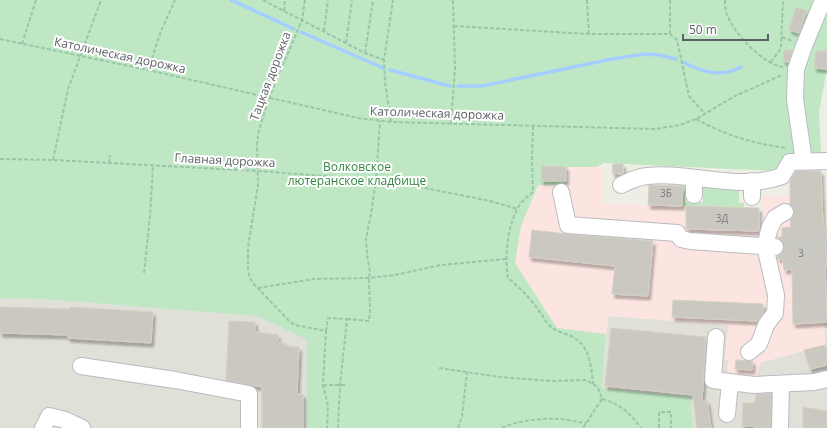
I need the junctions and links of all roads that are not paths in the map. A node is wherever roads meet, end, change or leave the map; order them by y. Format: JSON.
{"nodes":[{"id":1,"x":823,"y":0,"type":"edge"},
{"id":2,"x":803,"y":154,"type":"junction"},
{"id":3,"x":827,"y":161,"type":"edge"},
{"id":4,"x":694,"y":178,"type":"junction"},
{"id":5,"x":621,"y":185,"type":"dead end"},
{"id":6,"x":561,"y":192,"type":"dead end"},
{"id":7,"x":694,"y":195,"type":"dead end"},
{"id":8,"x":785,"y":212,"type":"dead end"},
{"id":9,"x":770,"y":246,"type":"junction"},
{"id":10,"x":716,"y":337,"type":"dead end"},
{"id":11,"x":749,"y":352,"type":"dead end"},
{"id":12,"x":81,"y":366,"type":"dead end"},
{"id":13,"x":827,"y":379,"type":"edge"},
{"id":14,"x":730,"y":382,"type":"junction"},
{"id":15,"x":782,"y":384,"type":"junction"},
{"id":16,"x":727,"y":414,"type":"dead end"},
{"id":17,"x":43,"y":428,"type":"edge"},
{"id":18,"x":82,"y":428,"type":"edge"},
{"id":19,"x":248,"y":428,"type":"edge"},
{"id":20,"x":780,"y":428,"type":"edge"}],
"edges":[{"from":1,"to":2,"type":"lane"},
{"from":2,"to":3,"type":"lane"},
{"from":2,"to":4,"type":"lane"},
{"from":4,"to":5,"type":"lane"},
{"from":4,"to":7,"type":"lane"},
{"from":6,"to":9,"type":"lane"},
{"from":8,"to":9,"type":"lane"},
{"from":9,"to":11,"type":"lane"},
{"from":10,"to":14,"type":"lane"},
{"from":12,"to":19,"type":"lane"},
{"from":13,"to":15,"type":"lane"},
{"from":14,"to":15,"type":"lane"},
{"from":14,"to":16,"type":"lane"},
{"from":15,"to":20,"type":"lane"},
{"from":17,"to":18,"type":"lane"}]}
